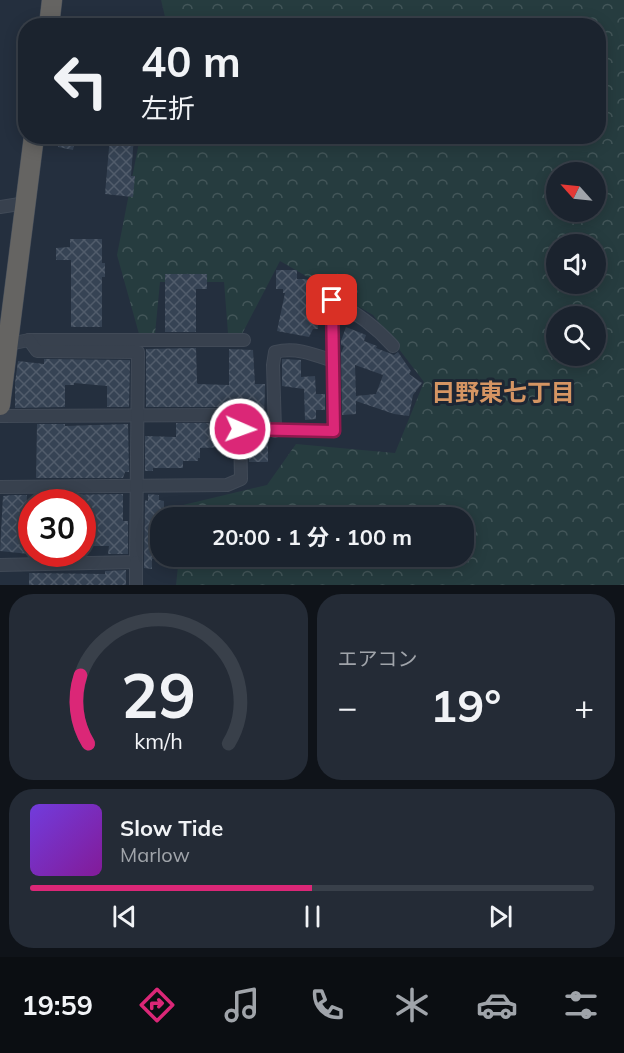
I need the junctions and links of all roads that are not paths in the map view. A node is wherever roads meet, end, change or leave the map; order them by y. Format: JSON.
{"nodes":[{"id":1,"x":52,"y":0,"type":"edge"},
{"id":2,"x":50,"y":18,"type":"edge"},
{"id":3,"x":33,"y":144,"type":"edge"},
{"id":4,"x":26,"y":203,"type":"junction"},
{"id":5,"x":0,"y":206,"type":"edge"},
{"id":6,"x":29,"y":340,"type":"junction"},
{"id":7,"x":244,"y":340,"type":"dead end"},
{"id":8,"x":9,"y":344,"type":"junction"},
{"id":9,"x":393,"y":346,"type":"dead end"},
{"id":10,"x":333,"y":361,"type":"junction"},
{"id":11,"x":0,"y":405,"type":"edge"},
{"id":12,"x":139,"y":415,"type":"junction"},
{"id":13,"x":0,"y":416,"type":"edge"},
{"id":14,"x":240,"y":429,"type":"junction"},
{"id":15,"x":275,"y":431,"type":"junction"},
{"id":16,"x":137,"y":485,"type":"junction"},
{"id":17,"x":0,"y":487,"type":"edge"},
{"id":18,"x":136,"y":562,"type":"junction"},
{"id":19,"x":0,"y":565,"type":"edge"},
{"id":20,"x":136,"y":585,"type":"edge"}],
"edges":[{"from":1,"to":2,"type":"highway"},
{"from":3,"to":4,"type":"highway"},
{"from":4,"to":5,"type":"street"},
{"from":4,"to":8,"type":"highway"},
{"from":6,"to":7,"type":"street"},
{"from":6,"to":8,"type":"street"},
{"from":6,"to":12,"type":"street"},
{"from":8,"to":11,"type":"highway"},
{"from":9,"to":10,"type":"street"},
{"from":10,"to":15,"type":"street"},
{"from":10,"to":15,"type":"street"},
{"from":12,"to":13,"type":"street"},
{"from":12,"to":14,"type":"street"},
{"from":12,"to":16,"type":"street"},
{"from":14,"to":15,"type":"street"},
{"from":14,"to":16,"type":"street"},
{"from":16,"to":17,"type":"street"},
{"from":16,"to":18,"type":"street"},
{"from":18,"to":19,"type":"street"},
{"from":18,"to":20,"type":"street"}]}
